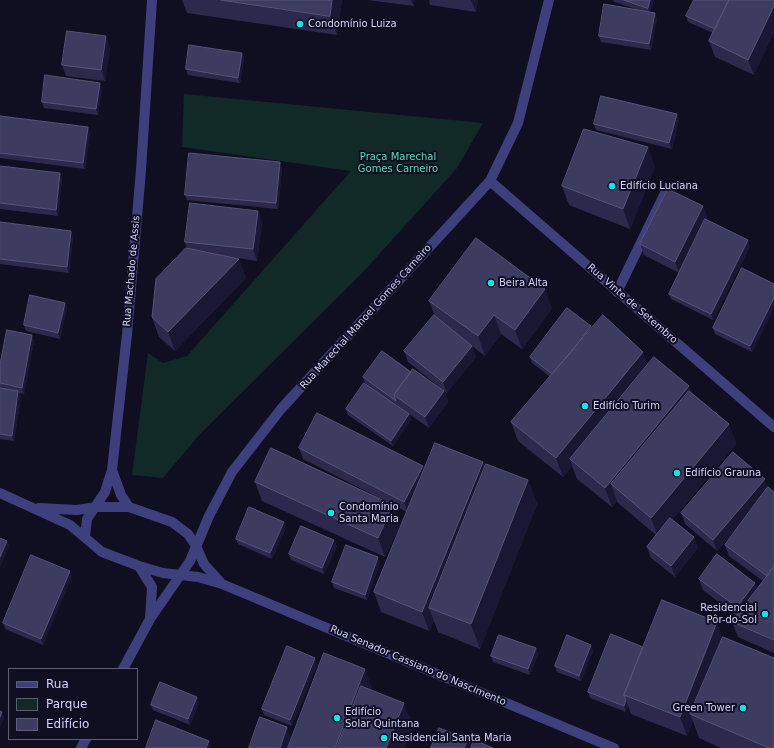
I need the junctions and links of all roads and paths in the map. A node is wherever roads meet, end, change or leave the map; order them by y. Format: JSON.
{"nodes":[{"id":1,"x":152,"y":0,"type":"edge"},
{"id":2,"x":549,"y":0,"type":"edge"},
{"id":3,"x":490,"y":181,"type":"junction"},
{"id":4,"x":667,"y":189,"type":"edge"},
{"id":5,"x":616,"y":292,"type":"junction"},
{"id":6,"x":774,"y":427,"type":"edge"},
{"id":7,"x":112,"y":470,"type":"junction"},
{"id":8,"x":0,"y":493,"type":"edge"},
{"id":9,"x":96,"y":507,"type":"junction"},
{"id":10,"x":129,"y":507,"type":"junction"},
{"id":11,"x":35,"y":508,"type":"junction"},
{"id":12,"x":85,"y":536,"type":"junction"},
{"id":13,"x":196,"y":546,"type":"junction"},
{"id":14,"x":139,"y":566,"type":"junction"},
{"id":15,"x":182,"y":574,"type":"junction"},
{"id":16,"x":222,"y":584,"type":"junction"},
{"id":17,"x":150,"y":619,"type":"junction"},
{"id":18,"x":124,"y":668,"type":"edge"},
{"id":19,"x":614,"y":748,"type":"edge"}],
"edges":[{"from":1,"to":7,"type":"street","name":"Rua Machado de Assis"},
{"from":2,"to":3,"type":"street","name":"Rua Marechal Manoel Gomes Carneiro"},
{"from":3,"to":5,"type":"street","name":"Rua Vinte de Setembro"},
{"from":3,"to":13,"type":"street","name":"Rua Marechal Manoel Gomes Carneiro"},
{"from":4,"to":5,"type":"street"},
{"from":5,"to":6,"type":"street","name":"Rua Vinte de Setembro"},
{"from":7,"to":9,"type":"street","name":"Rua Machado de Assis"},
{"from":7,"to":10,"type":"street"},
{"from":8,"to":11,"type":"street","name":"Rua Senador Cassiano do Nascimento"},
{"from":9,"to":10,"type":"street","name":"Rua Senador Cassiano do Nascimento"},
{"from":9,"to":11,"type":"street","name":"Rua Senador Cassiano do Nascimento"},
{"from":9,"to":12,"type":"street","name":"Rua Machado de Assis"},
{"from":10,"to":13,"type":"street","name":"Rua Senador Cassiano do Nascimento"},
{"from":11,"to":12,"type":"street","name":"Rua Senador Cassiano do Nascimento"},
{"from":12,"to":14,"type":"street","name":"Rua Senador Cassiano do Nascimento"},
{"from":13,"to":15,"type":"street","name":"Rua Marechal Manoel Gomes Carneiro"},
{"from":13,"to":16,"type":"street","name":"Rua Senador Cassiano do Nascimento"},
{"from":14,"to":15,"type":"street","name":"Rua Senador Cassiano do Nascimento"},
{"from":14,"to":17,"type":"street","name":"Rua Marechal Manoel Gomes Carneiro"},
{"from":15,"to":16,"type":"street","name":"Rua Senador Cassiano do Nascimento"},
{"from":15,"to":17,"type":"street","name":"Rua Marechal Manoel Gomes Carneiro"},
{"from":16,"to":19,"type":"street","name":"Rua Senador Cassiano do Nascimento"},
{"from":17,"to":18,"type":"street","name":"Rua Marechal Manoel Gomes Carneiro"}]}
